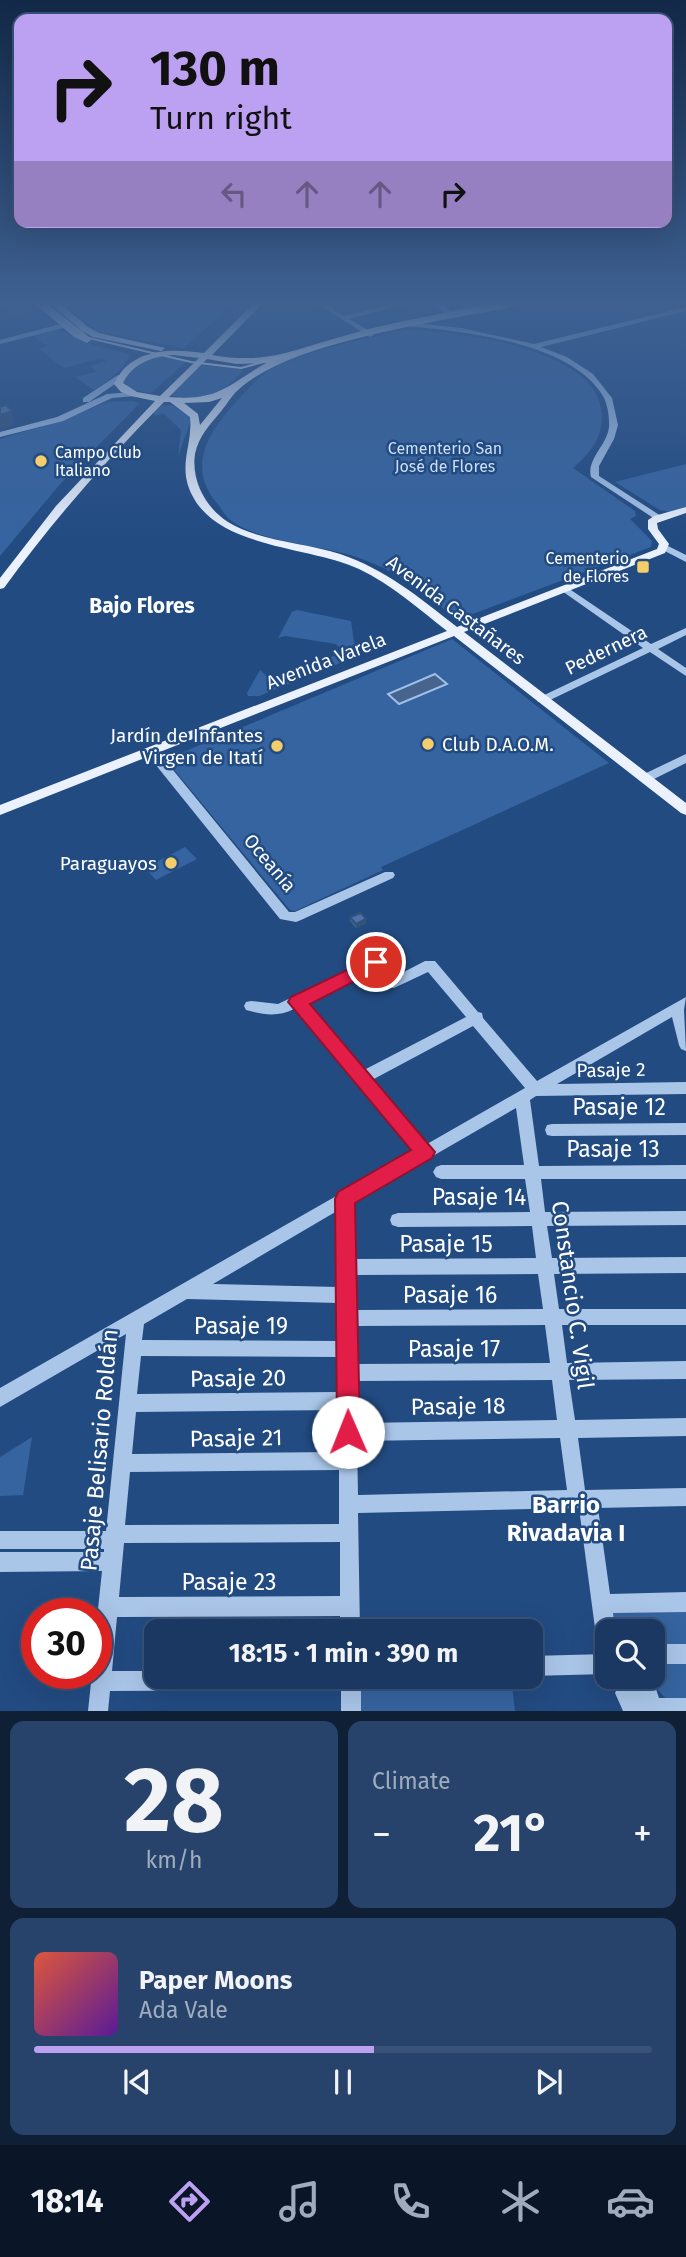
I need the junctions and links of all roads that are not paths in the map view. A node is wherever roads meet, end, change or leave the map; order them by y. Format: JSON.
{"nodes":[{"id":1,"x":115,"y":381,"type":"edge"},
{"id":2,"x":120,"y":381,"type":"edge"},
{"id":3,"x":178,"y":381,"type":"edge"},
{"id":4,"x":243,"y":381,"type":"edge"},
{"id":5,"x":591,"y":381,"type":"edge"},
{"id":6,"x":234,"y":390,"type":"junction"},
{"id":7,"x":132,"y":394,"type":"junction"},
{"id":8,"x":162,"y":398,"type":"junction"},
{"id":9,"x":36,"y":425,"type":"junction"},
{"id":10,"x":0,"y":435,"type":"edge"},
{"id":11,"x":195,"y":438,"type":"junction"},
{"id":12,"x":686,"y":510,"type":"edge"},
{"id":13,"x":658,"y":518,"type":"junction"},
{"id":14,"x":664,"y":547,"type":"junction"},
{"id":15,"x":686,"y":559,"type":"edge"},
{"id":16,"x":0,"y":575,"type":"edge"},
{"id":17,"x":0,"y":586,"type":"edge"},
{"id":18,"x":565,"y":590,"type":"junction"},
{"id":19,"x":456,"y":631,"type":"junction"},
{"id":20,"x":686,"y":632,"type":"edge"},
{"id":21,"x":649,"y":648,"type":"junction"},
{"id":22,"x":686,"y":673,"type":"edge"},
{"id":23,"x":542,"y":700,"type":"junction"},
{"id":24,"x":150,"y":751,"type":"junction"},
{"id":25,"x":686,"y":758,"type":"edge"},
{"id":26,"x":646,"y":778,"type":"junction"},
{"id":27,"x":0,"y":810,"type":"edge"},
{"id":28,"x":686,"y":810,"type":"edge"},
{"id":29,"x":389,"y":875,"type":"dead end"},
{"id":30,"x":297,"y":1002,"type":"junction"},
{"id":31,"x":681,"y":1004,"type":"edge"},
{"id":32,"x":251,"y":1006,"type":"dead end"},
{"id":33,"x":477,"y":1017,"type":"junction"},
{"id":34,"x":685,"y":1038,"type":"edge"},
{"id":35,"x":361,"y":1079,"type":"junction"},
{"id":36,"x":686,"y":1088,"type":"edge"},
{"id":37,"x":529,"y":1094,"type":"junction"},
{"id":38,"x":686,"y":1129,"type":"edge"},
{"id":39,"x":552,"y":1130,"type":"dead end"},
{"id":40,"x":425,"y":1152,"type":"junction"},
{"id":41,"x":441,"y":1172,"type":"dead end"},
{"id":42,"x":536,"y":1172,"type":"junction"},
{"id":43,"x":686,"y":1172,"type":"edge"},
{"id":44,"x":345,"y":1199,"type":"junction"},
{"id":45,"x":686,"y":1218,"type":"edge"},
{"id":46,"x":539,"y":1219,"type":"junction"},
{"id":47,"x":398,"y":1220,"type":"dead end"},
{"id":48,"x":686,"y":1265,"type":"edge"},
{"id":49,"x":549,"y":1266,"type":"junction"},
{"id":50,"x":346,"y":1267,"type":"junction"},
{"id":51,"x":184,"y":1291,"type":"junction"},
{"id":52,"x":347,"y":1294,"type":"junction"},
{"id":53,"x":556,"y":1317,"type":"junction"},
{"id":54,"x":686,"y":1317,"type":"edge"},
{"id":55,"x":347,"y":1318,"type":"junction"},
{"id":56,"x":136,"y":1319,"type":"junction"},
{"id":57,"x":134,"y":1348,"type":"junction"},
{"id":58,"x":347,"y":1349,"type":"junction"},
{"id":59,"x":686,"y":1370,"type":"edge"},
{"id":60,"x":564,"y":1371,"type":"junction"},
{"id":61,"x":348,"y":1373,"type":"junction"},
{"id":62,"x":0,"y":1398,"type":"edge"},
{"id":63,"x":348,"y":1401,"type":"junction"},
{"id":64,"x":129,"y":1404,"type":"junction"},
{"id":65,"x":686,"y":1427,"type":"edge"},
{"id":66,"x":572,"y":1429,"type":"junction"},
{"id":67,"x":348,"y":1432,"type":"junction"},
{"id":68,"x":348,"y":1461,"type":"junction"},
{"id":69,"x":123,"y":1464,"type":"junction"},
{"id":70,"x":686,"y":1497,"type":"edge"},
{"id":71,"x":582,"y":1499,"type":"junction"},
{"id":72,"x":349,"y":1504,"type":"junction"},
{"id":73,"x":349,"y":1533,"type":"junction"},
{"id":74,"x":116,"y":1537,"type":"junction"},
{"id":75,"x":0,"y":1541,"type":"edge"},
{"id":76,"x":113,"y":1561,"type":"junction"},
{"id":77,"x":0,"y":1562,"type":"edge"},
{"id":78,"x":109,"y":1598,"type":"edge"},
{"id":79,"x":686,"y":1602,"type":"edge"},
{"id":80,"x":602,"y":1604,"type":"junction"},
{"id":81,"x":350,"y":1606,"type":"junction"},
{"id":82,"x":112,"y":1607,"type":"edge"},
{"id":83,"x":350,"y":1619,"type":"edge"},
{"id":84,"x":604,"y":1619,"type":"edge"},
{"id":85,"x":665,"y":1654,"type":"edge"},
{"id":86,"x":686,"y":1654,"type":"edge"},
{"id":87,"x":595,"y":1664,"type":"edge"},
{"id":88,"x":543,"y":1666,"type":"edge"},
{"id":89,"x":144,"y":1680,"type":"edge"},
{"id":90,"x":112,"y":1681,"type":"edge"},
{"id":91,"x":100,"y":1689,"type":"edge"},
{"id":92,"x":351,"y":1689,"type":"edge"},
{"id":93,"x":644,"y":1699,"type":"dead end"},
{"id":94,"x":676,"y":1708,"type":"edge"},
{"id":95,"x":98,"y":1711,"type":"edge"},
{"id":96,"x":351,"y":1711,"type":"edge"}],
"edges":[{"from":1,"to":9,"type":"street"},
{"from":2,"to":7,"type":"main road"},
{"from":3,"to":8,"type":"main road"},
{"from":4,"to":6,"type":"main road"},
{"from":5,"to":13,"type":"street"},
{"from":6,"to":8,"type":"main road"},
{"from":6,"to":11,"type":"main road"},
{"from":7,"to":8,"type":"main road"},
{"from":7,"to":9,"type":"street"},
{"from":8,"to":11,"type":"main road","name":"Avenida Castañares"},
{"from":8,"to":16,"type":"main road"},
{"from":8,"to":17,"type":"main road"},
{"from":9,"to":10,"type":"street"},
{"from":11,"to":19,"type":"main road","name":"Avenida Castañares"},
{"from":12,"to":13,"type":"main road"},
{"from":13,"to":14,"type":"main road"},
{"from":14,"to":15,"type":"street"},
{"from":14,"to":18,"type":"main road","name":"Avenida Varela"},
{"from":18,"to":19,"type":"main road","name":"Avenida Varela"},
{"from":18,"to":21,"type":"street"},
{"from":19,"to":23,"type":"main road","name":"Avenida Castañares"},
{"from":19,"to":24,"type":"main road","name":"Avenida Varela"},
{"from":20,"to":21,"type":"street","name":"Pedernera"},
{"from":21,"to":22,"type":"street"},
{"from":21,"to":23,"type":"street","name":"Pedernera"},
{"from":23,"to":26,"type":"main road","name":"Avenida Castañares"},
{"from":24,"to":27,"type":"main road","name":"Avenida Varela"},
{"from":24,"to":29,"type":"street","name":"Oceanía"},
{"from":25,"to":26,"type":"street"},
{"from":26,"to":28,"type":"main road","name":"Avenida Castañares"},
{"from":30,"to":32,"type":"street"},
{"from":30,"to":33,"type":"street"},
{"from":30,"to":35,"type":"street"},
{"from":31,"to":34,"type":"street"},
{"from":31,"to":37,"type":"street"},
{"from":33,"to":35,"type":"street"},
{"from":33,"to":37,"type":"street"},
{"from":35,"to":40,"type":"street"},
{"from":36,"to":37,"type":"street","name":"Pasaje 2"},
{"from":37,"to":40,"type":"street"},
{"from":37,"to":42,"type":"street","name":"Constancio C. Vigil"},
{"from":38,"to":39,"type":"street","name":"Pasaje 12"},
{"from":40,"to":44,"type":"street"},
{"from":41,"to":42,"type":"street","name":"Pasaje 13"},
{"from":42,"to":43,"type":"street","name":"Pasaje 13"},
{"from":42,"to":46,"type":"street","name":"Constancio C. Vigil"},
{"from":44,"to":50,"type":"street"},
{"from":44,"to":51,"type":"street"},
{"from":45,"to":46,"type":"street","name":"Pasaje 14"},
{"from":46,"to":47,"type":"street","name":"Pasaje 14"},
{"from":46,"to":49,"type":"street","name":"Constancio C. Vigil"},
{"from":48,"to":49,"type":"street","name":"Pasaje 15"},
{"from":49,"to":50,"type":"street","name":"Pasaje 15"},
{"from":49,"to":53,"type":"street","name":"Constancio C. Vigil"},
{"from":50,"to":52,"type":"street"},
{"from":51,"to":52,"type":"street"},
{"from":51,"to":56,"type":"street"},
{"from":52,"to":55,"type":"street"},
{"from":53,"to":54,"type":"street","name":"Pasaje 16"},
{"from":53,"to":55,"type":"street","name":"Pasaje 16"},
{"from":53,"to":60,"type":"street","name":"Constancio C. Vigil"},
{"from":55,"to":58,"type":"street"},
{"from":56,"to":57,"type":"street","name":"Pasaje Belisario Roldán"},
{"from":56,"to":62,"type":"street"},
{"from":57,"to":58,"type":"street","name":"Pasaje 19"},
{"from":57,"to":64,"type":"street","name":"Pasaje Belisario Roldán"},
{"from":58,"to":61,"type":"street"},
{"from":59,"to":60,"type":"street","name":"Pasaje 17"},
{"from":60,"to":61,"type":"street","name":"Pasaje 17"},
{"from":60,"to":66,"type":"street","name":"Constancio C. Vigil"},
{"from":61,"to":63,"type":"street"},
{"from":63,"to":64,"type":"street","name":"Pasaje 20"},
{"from":63,"to":67,"type":"street"},
{"from":64,"to":69,"type":"street","name":"Pasaje Belisario Roldán"},
{"from":65,"to":66,"type":"street","name":"Pasaje 18"},
{"from":66,"to":67,"type":"street","name":"Pasaje 18"},
{"from":66,"to":71,"type":"street","name":"Constancio C. Vigil"},
{"from":67,"to":68,"type":"street"},
{"from":68,"to":69,"type":"street","name":"Pasaje 21"},
{"from":68,"to":72,"type":"street"},
{"from":69,"to":74,"type":"street","name":"Pasaje Belisario Roldán"},
{"from":70,"to":71,"type":"street"},
{"from":71,"to":72,"type":"street"},
{"from":71,"to":80,"type":"street"},
{"from":72,"to":73,"type":"street"},
{"from":73,"to":74,"type":"street"},
{"from":73,"to":81,"type":"street"},
{"from":74,"to":75,"type":"street"},
{"from":74,"to":76,"type":"street","name":"Pasaje Belisario Roldán"},
{"from":76,"to":77,"type":"street"},
{"from":76,"to":78,"type":"street","name":"Pasaje Belisario Roldán"},
{"from":79,"to":80,"type":"street"},
{"from":80,"to":84,"type":"street"},
{"from":81,"to":82,"type":"street","name":"Pasaje 23"},
{"from":81,"to":83,"type":"street"},
{"from":85,"to":86,"type":"street"},
{"from":87,"to":88,"type":"street"},
{"from":89,"to":90,"type":"street"},
{"from":91,"to":95,"type":"street","name":"Pasaje Belisario Roldán"},
{"from":92,"to":96,"type":"street"},
{"from":93,"to":94,"type":"street"}]}
